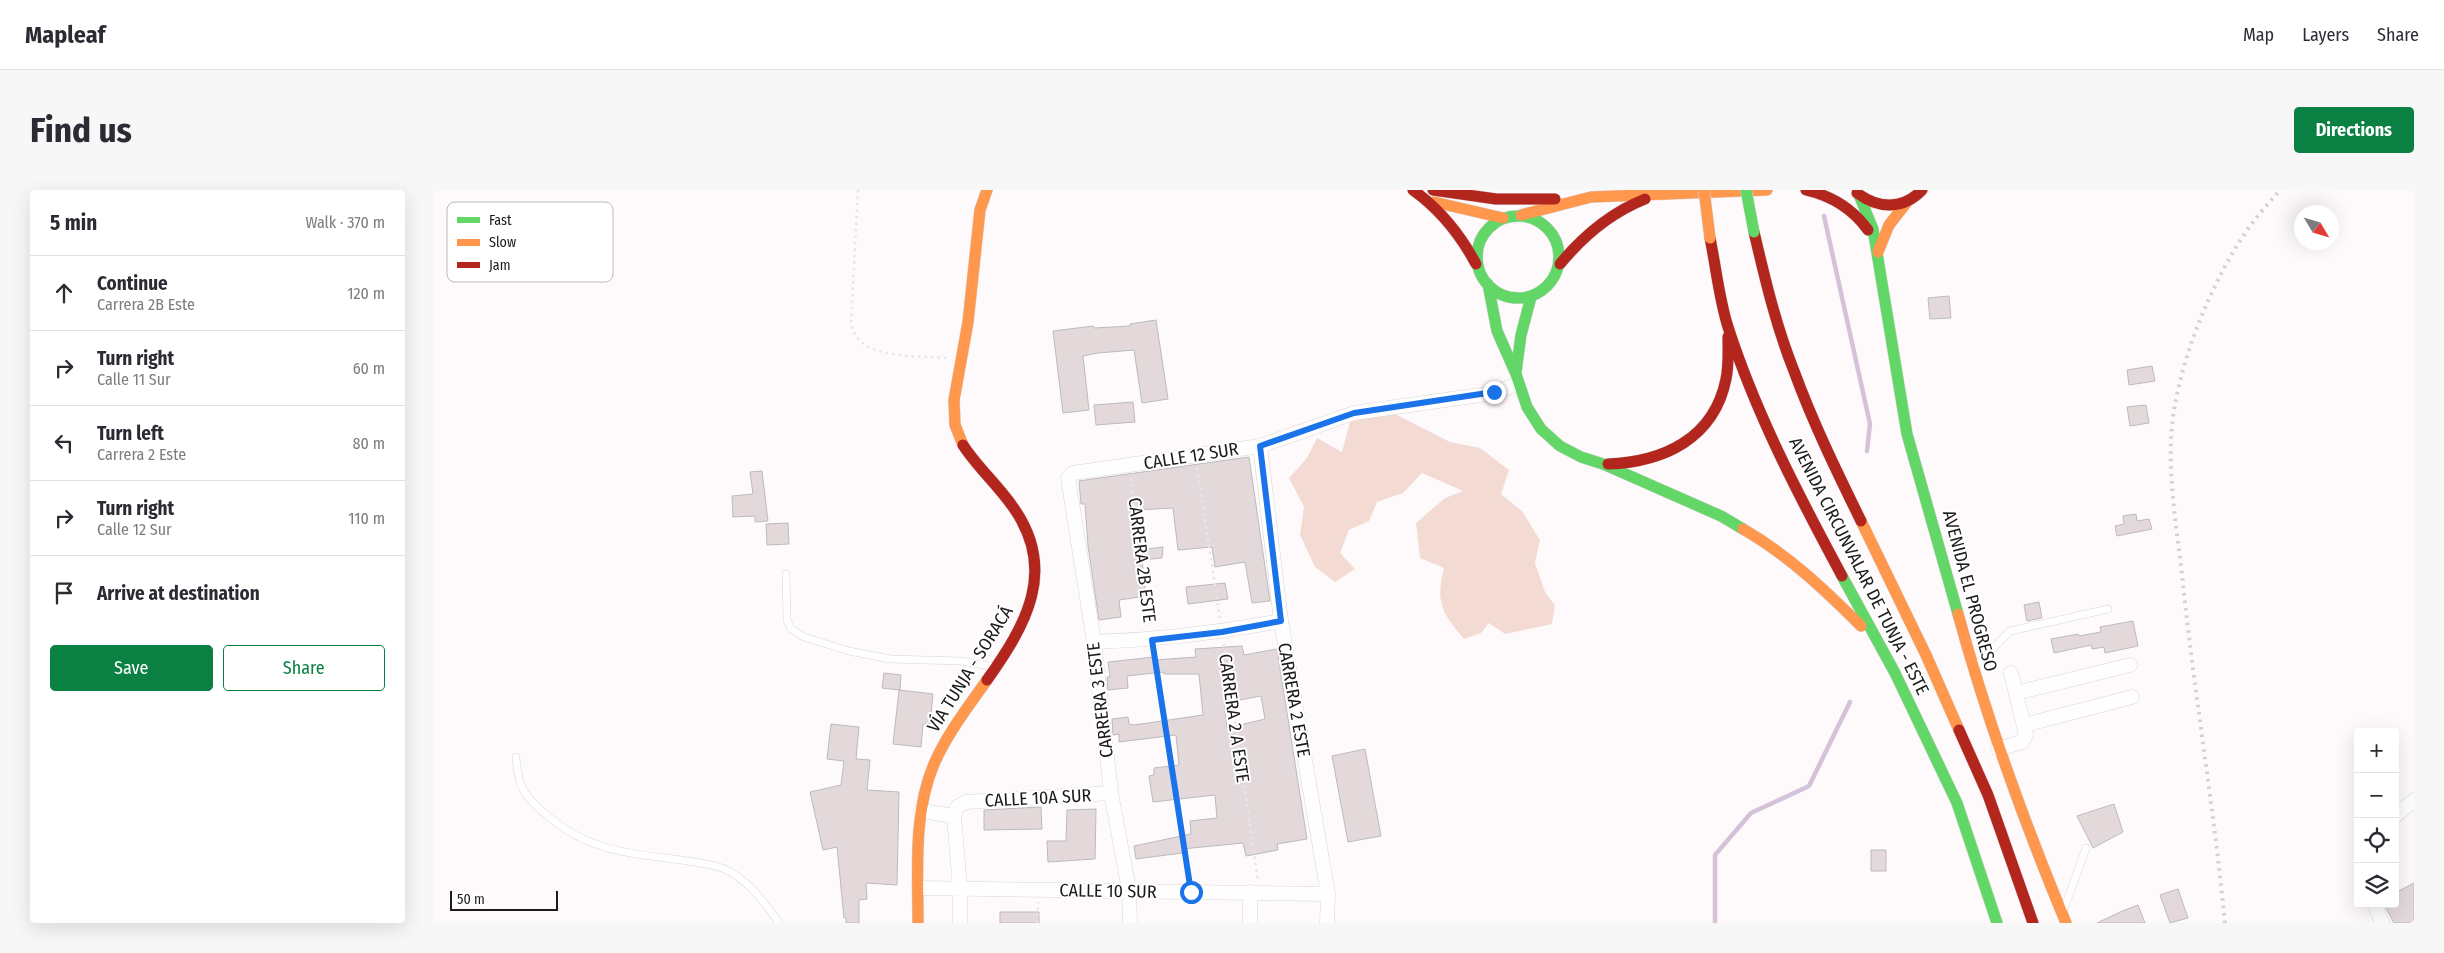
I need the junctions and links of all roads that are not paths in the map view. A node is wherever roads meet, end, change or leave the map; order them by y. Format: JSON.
{"nodes":[{"id":1,"x":987,"y":190,"type":"edge"},
{"id":2,"x":1413,"y":190,"type":"edge"},
{"id":3,"x":1704,"y":190,"type":"edge"},
{"id":4,"x":1747,"y":190,"type":"edge"},
{"id":5,"x":1755,"y":190,"type":"edge"},
{"id":6,"x":1767,"y":190,"type":"edge"},
{"id":7,"x":1806,"y":190,"type":"edge"},
{"id":8,"x":1922,"y":190,"type":"edge"},
{"id":9,"x":1857,"y":192,"type":"edge"},
{"id":10,"x":1657,"y":194,"type":"junction"},
{"id":11,"x":1432,"y":195,"type":"edge"},
{"id":12,"x":1591,"y":197,"type":"junction"},
{"id":13,"x":1907,"y":202,"type":"junction"},
{"id":14,"x":1520,"y":215,"type":"junction"},
{"id":15,"x":1503,"y":218,"type":"junction"},
{"id":16,"x":1877,"y":253,"type":"junction"},
{"id":17,"x":1477,"y":264,"type":"junction"},
{"id":18,"x":1560,"y":264,"type":"junction"},
{"id":19,"x":1488,"y":284,"type":"junction"},
{"id":20,"x":1531,"y":297,"type":"junction"},
{"id":21,"x":1728,"y":326,"type":"junction"},
{"id":22,"x":1517,"y":379,"type":"junction"},
{"id":23,"x":1260,"y":446,"type":"junction"},
{"id":24,"x":1603,"y":464,"type":"junction"},
{"id":25,"x":1068,"y":478,"type":"joint"},
{"id":26,"x":786,"y":574,"type":"dead end"},
{"id":27,"x":2108,"y":609,"type":"dead end"},
{"id":28,"x":1281,"y":621,"type":"junction"},
{"id":29,"x":1094,"y":642,"type":"junction"},
{"id":30,"x":2130,"y":665,"type":"dead end"},
{"id":31,"x":995,"y":667,"type":"junction"},
{"id":32,"x":1973,"y":669,"type":"junction"},
{"id":33,"x":1895,"y":673,"type":"junction"},
{"id":34,"x":2011,"y":673,"type":"dead end"},
{"id":35,"x":2016,"y":693,"type":"junction"},
{"id":36,"x":2132,"y":697,"type":"dead end"},
{"id":37,"x":2024,"y":725,"type":"junction"},
{"id":38,"x":1998,"y":749,"type":"junction"},
{"id":39,"x":516,"y":757,"type":"dead end"},
{"id":40,"x":1111,"y":793,"type":"junction"},
{"id":41,"x":2414,"y":800,"type":"edge"},
{"id":42,"x":921,"y":811,"type":"junction"},
{"id":43,"x":2399,"y":813,"type":"edge"},
{"id":44,"x":954,"y":816,"type":"junction"},
{"id":45,"x":2086,"y":848,"type":"dead end"},
{"id":46,"x":918,"y":888,"type":"junction"},
{"id":47,"x":960,"y":888,"type":"junction"},
{"id":48,"x":1129,"y":890,"type":"junction"},
{"id":49,"x":1255,"y":892,"type":"junction"},
{"id":50,"x":1328,"y":894,"type":"junction"},
{"id":51,"x":2376,"y":908,"type":"edge"},
{"id":52,"x":2064,"y":918,"type":"edge"},
{"id":53,"x":779,"y":923,"type":"edge"},
{"id":54,"x":918,"y":923,"type":"edge"},
{"id":55,"x":960,"y":923,"type":"edge"},
{"id":56,"x":1130,"y":923,"type":"edge"},
{"id":57,"x":1250,"y":923,"type":"edge"},
{"id":58,"x":1327,"y":923,"type":"edge"},
{"id":59,"x":1997,"y":923,"type":"edge"},
{"id":60,"x":2033,"y":923,"type":"edge"},
{"id":61,"x":2382,"y":923,"type":"edge"}],
"edges":[{"from":1,"to":31,"type":"main road","name":"VÍA TUNJA - SORACÁ"},
{"from":2,"to":11,"type":"main road"},
{"from":3,"to":21,"type":"main road","name":"AVENIDA CIRCUNVALAR DE TUNJA - ESTE","bridge":true},
{"from":4,"to":60,"type":"main road","name":"AVENIDA CIRCUNVALAR DE TUNJA - ESTE","bridge":true},
{"from":5,"to":6,"type":"main road"},
{"from":5,"to":10,"type":"main road"},
{"from":7,"to":16,"type":"main road"},
{"from":8,"to":13,"type":"main road","name":"AVENIDA EL PROGRESO"},
{"from":9,"to":13,"type":"main road"},
{"from":9,"to":16,"type":"main road","name":"AVENIDA EL PROGRESO"},
{"from":10,"to":12,"type":"main road"},
{"from":10,"to":18,"type":"main road"},
{"from":11,"to":12,"type":"main road"},
{"from":11,"to":15,"type":"main road"},
{"from":11,"to":17,"type":"main road"},
{"from":12,"to":14,"type":"main road"},
{"from":13,"to":16,"type":"main road","name":"AVENIDA EL PROGRESO"},
{"from":14,"to":15,"type":"main road"},
{"from":14,"to":18,"type":"main road"},
{"from":15,"to":17,"type":"main road"},
{"from":16,"to":32,"type":"main road","name":"AVENIDA EL PROGRESO"},
{"from":17,"to":19,"type":"main road"},
{"from":18,"to":20,"type":"main road"},
{"from":19,"to":20,"type":"main road"},
{"from":19,"to":22,"type":"main road"},
{"from":20,"to":22,"type":"main road"},
{"from":21,"to":24,"type":"main road"},
{"from":21,"to":33,"type":"main road","name":"AVENIDA CIRCUNVALAR DE TUNJA - ESTE"},
{"from":22,"to":23,"type":"street","name":"CALLE 12 SUR"},
{"from":22,"to":24,"type":"main road"},
{"from":23,"to":25,"type":"street","name":"CALLE 12 SUR"},
{"from":23,"to":28,"type":"street","name":"CARRERA 2 ESTE"},
{"from":24,"to":33,"type":"main road"},
{"from":25,"to":29,"type":"street","name":"CARRERA 3 ESTE"},
{"from":26,"to":31,"type":"lane"},
{"from":27,"to":32,"type":"lane"},
{"from":28,"to":29,"type":"street"},
{"from":28,"to":50,"type":"street","name":"CARRERA 2 ESTE"},
{"from":29,"to":40,"type":"street","name":"CARRERA 3 ESTE"},
{"from":30,"to":35,"type":"street"},
{"from":31,"to":42,"type":"main road","name":"VÍA TUNJA - SORACÁ"},
{"from":32,"to":38,"type":"main road","name":"AVENIDA EL PROGRESO"},
{"from":33,"to":59,"type":"main road","name":"AVENIDA CIRCUNVALAR DE TUNJA - ESTE"},
{"from":34,"to":35,"type":"street"},
{"from":35,"to":37,"type":"street"},
{"from":36,"to":37,"type":"street"},
{"from":37,"to":38,"type":"street"},
{"from":38,"to":52,"type":"main road","name":"AVENIDA EL PROGRESO"},
{"from":39,"to":53,"type":"lane"},
{"from":40,"to":44,"type":"street","name":"CALLE 10A SUR"},
{"from":40,"to":48,"type":"street","name":"CARRERA 3 ESTE"},
{"from":41,"to":43,"type":"street"},
{"from":42,"to":44,"type":"street"},
{"from":42,"to":46,"type":"main road","name":"VÍA TUNJA - SORACÁ"},
{"from":44,"to":47,"type":"street"},
{"from":45,"to":52,"type":"lane"},
{"from":46,"to":47,"type":"street","name":"CALLE 10 SUR"},
{"from":46,"to":54,"type":"main road","name":"VÍA TUNJA - SORACÁ"},
{"from":47,"to":48,"type":"street","name":"CALLE 10 SUR"},
{"from":47,"to":55,"type":"street"},
{"from":48,"to":49,"type":"street","name":"CALLE 10 SUR"},
{"from":48,"to":56,"type":"street","name":"CARRERA 3 ESTE"},
{"from":49,"to":50,"type":"street","name":"CALLE 10 SUR"},
{"from":49,"to":57,"type":"street"},
{"from":50,"to":58,"type":"street","name":"CARRERA 2 ESTE"},
{"from":51,"to":61,"type":"street"}]}
